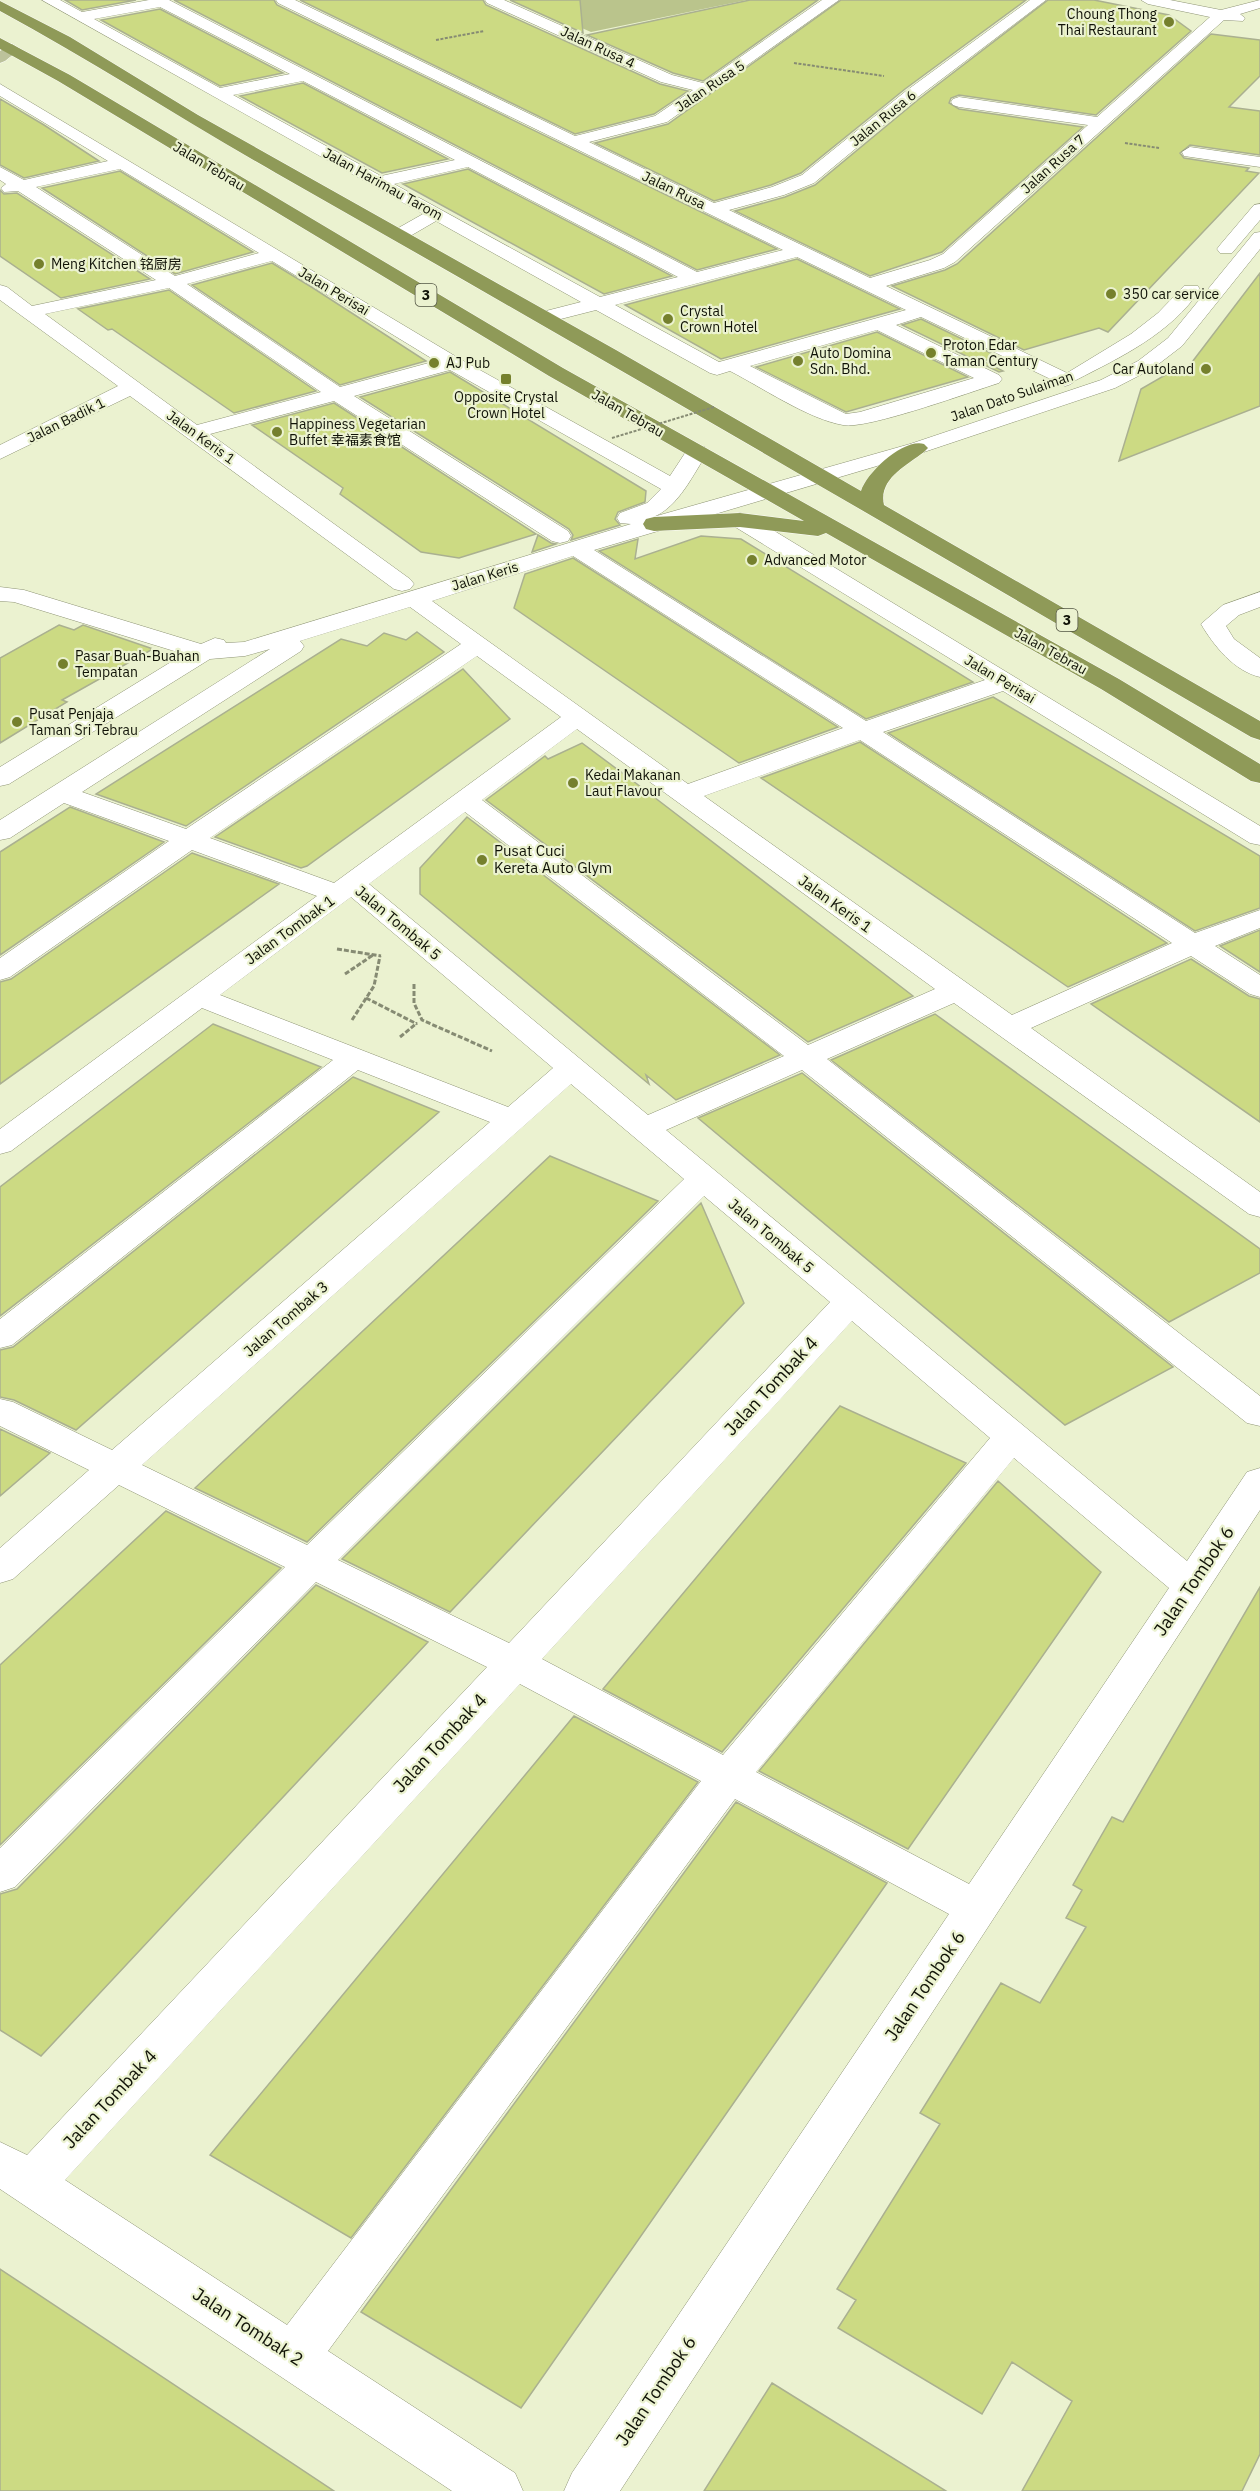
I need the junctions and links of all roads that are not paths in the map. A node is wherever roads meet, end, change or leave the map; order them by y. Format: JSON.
{"nodes":[{"id":1,"x":49,"y":0,"type":"edge"},
{"id":2,"x":283,"y":0,"type":"edge"},
{"id":3,"x":492,"y":0,"type":"edge"},
{"id":4,"x":1039,"y":0,"type":"edge"},
{"id":5,"x":1148,"y":0,"type":"edge"},
{"id":6,"x":160,"y":1,"type":"edge"},
{"id":7,"x":824,"y":1,"type":"edge"},
{"id":8,"x":1260,"y":3,"type":"edge"},
{"id":9,"x":0,"y":6,"type":"edge"},
{"id":10,"x":1221,"y":15,"type":"junction"},
{"id":11,"x":80,"y":17,"type":"junction"},
{"id":12,"x":0,"y":18,"type":"edge"},
{"id":13,"x":1250,"y":20,"type":"dead end"},
{"id":14,"x":6,"y":56,"type":"edge"},
{"id":15,"x":23,"y":73,"type":"dead end"},
{"id":16,"x":305,"y":76,"type":"junction"},
{"id":17,"x":64,"y":78,"type":"junction"},
{"id":18,"x":706,"y":88,"type":"junction"},
{"id":19,"x":218,"y":93,"type":"junction"},
{"id":20,"x":959,"y":102,"type":"dead end"},
{"id":21,"x":192,"y":117,"type":"junction"},
{"id":22,"x":1100,"y":122,"type":"junction"},
{"id":23,"x":573,"y":141,"type":"junction"},
{"id":24,"x":1190,"y":152,"type":"road end"},
{"id":25,"x":470,"y":162,"type":"junction"},
{"id":26,"x":1260,"y":162,"type":"edge"},
{"id":27,"x":123,"y":164,"type":"junction"},
{"id":28,"x":0,"y":172,"type":"edge"},
{"id":29,"x":379,"y":182,"type":"junction"},
{"id":30,"x":23,"y":186,"type":"junction"},
{"id":31,"x":0,"y":190,"type":"edge"},
{"id":32,"x":712,"y":209,"type":"junction"},
{"id":33,"x":1260,"y":209,"type":"edge"},
{"id":34,"x":435,"y":214,"type":"junction"},
{"id":35,"x":399,"y":235,"type":"junction"},
{"id":36,"x":1260,"y":237,"type":"edge"},
{"id":37,"x":799,"y":251,"type":"junction"},
{"id":38,"x":274,"y":255,"type":"junction"},
{"id":39,"x":1214,"y":262,"type":"dead end"},
{"id":40,"x":695,"y":278,"type":"junction"},
{"id":41,"x":1199,"y":280,"type":"dead end"},
{"id":42,"x":172,"y":282,"type":"junction"},
{"id":43,"x":868,"y":285,"type":"junction"},
{"id":44,"x":0,"y":291,"type":"edge"},
{"id":45,"x":600,"y":303,"type":"junction"},
{"id":46,"x":923,"y":311,"type":"junction"},
{"id":47,"x":29,"y":312,"type":"junction"},
{"id":48,"x":545,"y":317,"type":"junction"},
{"id":49,"x":880,"y":324,"type":"junction"},
{"id":50,"x":453,"y":363,"type":"junction"},
{"id":51,"x":725,"y":367,"type":"junction"},
{"id":52,"x":1065,"y":380,"type":"junction"},
{"id":53,"x":132,"y":387,"type":"junction"},
{"id":54,"x":339,"y":395,"type":"junction"},
{"id":55,"x":923,"y":426,"type":"dead end"},
{"id":56,"x":193,"y":432,"type":"junction"},
{"id":57,"x":917,"y":448,"type":"junction"},
{"id":58,"x":698,"y":452,"type":"junction"},
{"id":59,"x":0,"y":453,"type":"edge"},
{"id":60,"x":811,"y":465,"type":"junction"},
{"id":61,"x":742,"y":477,"type":"junction"},
{"id":62,"x":671,"y":486,"type":"junction"},
{"id":63,"x":766,"y":491,"type":"junction"},
{"id":64,"x":874,"y":508,"type":"junction"},
{"id":65,"x":740,"y":520,"type":"junction"},
{"id":66,"x":654,"y":524,"type":"junction"},
{"id":67,"x":841,"y":533,"type":"junction"},
{"id":68,"x":568,"y":542,"type":"junction"},
{"id":69,"x":408,"y":591,"type":"junction"},
{"id":70,"x":0,"y":594,"type":"edge"},
{"id":71,"x":1260,"y":599,"type":"edge"},
{"id":72,"x":322,"y":627,"type":"junction"},
{"id":73,"x":478,"y":644,"type":"junction"},
{"id":74,"x":203,"y":652,"type":"junction"},
{"id":75,"x":1260,"y":670,"type":"edge"},
{"id":76,"x":1004,"y":682,"type":"junction"},
{"id":77,"x":578,"y":716,"type":"junction"},
{"id":78,"x":862,"y":730,"type":"junction"},
{"id":79,"x":1260,"y":732,"type":"edge"},
{"id":80,"x":1260,"y":775,"type":"edge"},
{"id":81,"x":0,"y":778,"type":"edge"},
{"id":82,"x":61,"y":793,"type":"junction"},
{"id":83,"x":683,"y":795,"type":"junction"},
{"id":84,"x":465,"y":800,"type":"junction"},
{"id":85,"x":0,"y":832,"type":"edge"},
{"id":86,"x":1260,"y":837,"type":"edge"},
{"id":87,"x":190,"y":839,"type":"junction"},
{"id":88,"x":345,"y":889,"type":"junction"},
{"id":89,"x":1260,"y":918,"type":"edge"},
{"id":90,"x":1191,"y":945,"type":"junction"},
{"id":91,"x":0,"y":971,"type":"edge"},
{"id":92,"x":1260,"y":988,"type":"edge"},
{"id":93,"x":956,"y":991,"type":"junction"},
{"id":94,"x":199,"y":997,"type":"junction"},
{"id":95,"x":1010,"y":1027,"type":"junction"},
{"id":96,"x":355,"y":1058,"type":"junction"},
{"id":97,"x":806,"y":1058,"type":"junction"},
{"id":98,"x":571,"y":1068,"type":"junction"},
{"id":99,"x":512,"y":1120,"type":"junction"},
{"id":100,"x":643,"y":1129,"type":"junction"},
{"id":101,"x":0,"y":1144,"type":"edge"},
{"id":102,"x":703,"y":1179,"type":"junction"},
{"id":103,"x":1260,"y":1206,"type":"edge"},
{"id":104,"x":850,"y":1302,"type":"junction"},
{"id":105,"x":0,"y":1337,"type":"edge"},
{"id":106,"x":0,"y":1411,"type":"edge"},
{"id":107,"x":1260,"y":1414,"type":"edge"},
{"id":108,"x":1011,"y":1437,"type":"junction"},
{"id":109,"x":116,"y":1468,"type":"junction"},
{"id":110,"x":1260,"y":1481,"type":"edge"},
{"id":111,"x":312,"y":1563,"type":"junction"},
{"id":112,"x":0,"y":1569,"type":"edge"},
{"id":113,"x":1191,"y":1586,"type":"junction"},
{"id":114,"x":515,"y":1663,"type":"junction"},
{"id":115,"x":728,"y":1776,"type":"junction"},
{"id":116,"x":0,"y":1875,"type":"edge"},
{"id":117,"x":976,"y":1909,"type":"junction"},
{"id":118,"x":16,"y":2174,"type":"edge"},
{"id":119,"x":293,"y":2357,"type":"junction"},
{"id":120,"x":497,"y":2491,"type":"edge"},
{"id":121,"x":590,"y":2491,"type":"edge"}],
"edges":[{"from":1,"to":11,"type":"street","name":"Jalan Harimau Tarom"},
{"from":2,"to":23,"type":"street","name":"Jalan Rusa"},
{"from":3,"to":18,"type":"street","name":"Jalan Rusa 4"},
{"from":4,"to":32,"type":"street","name":"Jalan Rusa 6"},
{"from":5,"to":10,"type":"street"},
{"from":6,"to":11,"type":"street"},
{"from":6,"to":16,"type":"street"},
{"from":7,"to":18,"type":"street","name":"Jalan Rusa 5"},
{"from":8,"to":10,"type":"street"},
{"from":9,"to":21,"type":"highway","number":"3"},
{"from":10,"to":13,"type":"street"},
{"from":10,"to":22,"type":"street","name":"Jalan Rusa 7"},
{"from":11,"to":19,"type":"street","name":"Jalan Harimau Tarom"},
{"from":12,"to":14,"type":"highway","name":"Jalan Tebrau"},
{"from":14,"to":17,"type":"highway","name":"Jalan Tebrau","number":"3"},
{"from":14,"to":21,"type":"highway"},
{"from":14,"to":27,"type":"street","name":"Jalan Perisai"},
{"from":15,"to":17,"type":"highway"},
{"from":16,"to":19,"type":"street"},
{"from":16,"to":25,"type":"street"},
{"from":17,"to":58,"type":"highway","name":"Jalan Tebrau","number":"3"},
{"from":18,"to":23,"type":"street","name":"Jalan Rusa 5"},
{"from":19,"to":29,"type":"street","name":"Jalan Harimau Tarom"},
{"from":20,"to":22,"type":"street"},
{"from":21,"to":35,"type":"highway","number":"3"},
{"from":22,"to":43,"type":"street","name":"Jalan Rusa 7"},
{"from":23,"to":32,"type":"street","name":"Jalan Rusa"},
{"from":24,"to":26,"type":"street"},
{"from":25,"to":29,"type":"street"},
{"from":25,"to":40,"type":"street"},
{"from":27,"to":30,"type":"street"},
{"from":27,"to":38,"type":"street","name":"Jalan Perisai"},
{"from":28,"to":30,"type":"street"},
{"from":29,"to":34,"type":"street","name":"Jalan Harimau Tarom"},
{"from":30,"to":31,"type":"street"},
{"from":30,"to":42,"type":"street"},
{"from":32,"to":37,"type":"street","name":"Jalan Rusa"},
{"from":33,"to":39,"type":"street"},
{"from":34,"to":35,"type":"street"},
{"from":34,"to":45,"type":"street","name":"Jalan Harimau Tarom"},
{"from":35,"to":48,"type":"highway","number":"3"},
{"from":36,"to":57,"type":"street","name":"Jalan Dato Sulaiman"},
{"from":37,"to":40,"type":"street"},
{"from":37,"to":43,"type":"street","name":"Jalan Rusa"},
{"from":38,"to":42,"type":"street"},
{"from":38,"to":50,"type":"street","name":"Jalan Perisai"},
{"from":40,"to":45,"type":"street"},
{"from":41,"to":52,"type":"street","name":"Jalan Dato Sulaiman"},
{"from":42,"to":47,"type":"street"},
{"from":42,"to":54,"type":"street"},
{"from":43,"to":46,"type":"street","name":"Jalan Rusa"},
{"from":44,"to":47,"type":"street","name":"Jalan Keris 1"},
{"from":45,"to":48,"type":"street"},
{"from":45,"to":51,"type":"street","name":"Jalan Harimau Tarom"},
{"from":46,"to":49,"type":"street"},
{"from":46,"to":52,"type":"street","name":"Jalan Rusa"},
{"from":47,"to":53,"type":"street","name":"Jalan Keris 1"},
{"from":48,"to":60,"type":"highway","number":"3"},
{"from":49,"to":51,"type":"street"},
{"from":49,"to":51,"type":"street","name":"Jalan Harimau Tarom"},
{"from":50,"to":54,"type":"street"},
{"from":50,"to":62,"type":"street","name":"Jalan Perisai"},
{"from":52,"to":55,"type":"street","name":"Jalan Dato Sulaiman"},
{"from":53,"to":56,"type":"street","name":"Jalan Keris 1"},
{"from":53,"to":59,"type":"street","name":"Jalan Badik 1"},
{"from":54,"to":56,"type":"street"},
{"from":54,"to":68,"type":"street"},
{"from":56,"to":69,"type":"street","name":"Jalan Keris 1"},
{"from":57,"to":60,"type":"street","name":"Jalan Dato Sulaiman"},
{"from":57,"to":64,"type":"highway"},
{"from":58,"to":61,"type":"highway","name":"Jalan Tebrau","number":"3"},
{"from":58,"to":62,"type":"street","name":"Jalan Keris"},
{"from":60,"to":61,"type":"street","name":"Jalan Dato Sulaiman"},
{"from":60,"to":63,"type":"street","name":"Jalan Dato Sulaiman"},
{"from":60,"to":64,"type":"highway","number":"3"},
{"from":61,"to":63,"type":"highway","name":"Jalan Tebrau","number":"3"},
{"from":62,"to":68,"type":"street","name":"Jalan Keris"},
{"from":63,"to":66,"type":"street","name":"Jalan Keris"},
{"from":63,"to":67,"type":"highway","name":"Jalan Tebrau","number":"3"},
{"from":64,"to":79,"type":"highway","number":"3"},
{"from":65,"to":66,"type":"highway"},
{"from":65,"to":67,"type":"highway"},
{"from":65,"to":76,"type":"street","name":"Jalan Perisai"},
{"from":66,"to":68,"type":"street","name":"Jalan Keris"},
{"from":67,"to":80,"type":"highway","name":"Jalan Tebrau","number":"3"},
{"from":68,"to":69,"type":"street","name":"Jalan Keris"},
{"from":68,"to":78,"type":"street"},
{"from":69,"to":72,"type":"street","name":"Jalan Keris"},
{"from":69,"to":73,"type":"street","name":"Jalan Keris 1"},
{"from":69,"to":74,"type":"street","name":"Jalan Keris"},
{"from":70,"to":74,"type":"street"},
{"from":71,"to":75,"type":"street"},
{"from":72,"to":74,"type":"street","name":"Jalan Keris"},
{"from":72,"to":82,"type":"street"},
{"from":73,"to":77,"type":"street","name":"Jalan Keris 1"},
{"from":73,"to":87,"type":"street"},
{"from":74,"to":81,"type":"street","name":"Jalan Keris"},
{"from":76,"to":78,"type":"street"},
{"from":76,"to":86,"type":"street","name":"Jalan Perisai"},
{"from":77,"to":83,"type":"street","name":"Jalan Keris 1"},
{"from":77,"to":84,"type":"street","name":"Jalan Tombak 1"},
{"from":78,"to":83,"type":"street"},
{"from":78,"to":90,"type":"street"},
{"from":82,"to":85,"type":"street"},
{"from":82,"to":87,"type":"street","name":"Jalan Tombak 5"},
{"from":83,"to":93,"type":"street","name":"Jalan Keris 1"},
{"from":84,"to":88,"type":"street","name":"Jalan Tombak 1"},
{"from":84,"to":97,"type":"street"},
{"from":87,"to":88,"type":"street","name":"Jalan Tombak 5"},
{"from":87,"to":91,"type":"street"},
{"from":88,"to":94,"type":"street","name":"Jalan Tombak 1"},
{"from":88,"to":98,"type":"street","name":"Jalan Tombak 5"},
{"from":89,"to":90,"type":"street"},
{"from":90,"to":92,"type":"street"},
{"from":90,"to":95,"type":"street"},
{"from":93,"to":95,"type":"street","name":"Jalan Keris 1"},
{"from":93,"to":97,"type":"street"},
{"from":94,"to":96,"type":"street"},
{"from":94,"to":101,"type":"street","name":"Jalan Tombak 1"},
{"from":95,"to":103,"type":"street","name":"Jalan Keris 1"},
{"from":96,"to":99,"type":"street"},
{"from":96,"to":105,"type":"street"},
{"from":97,"to":100,"type":"street"},
{"from":97,"to":107,"type":"street"},
{"from":98,"to":99,"type":"street","name":"Jalan Tombak 3"},
{"from":98,"to":100,"type":"street","name":"Jalan Tombak 5"},
{"from":99,"to":109,"type":"street","name":"Jalan Tombak 3"},
{"from":100,"to":102,"type":"street","name":"Jalan Tombak 5"},
{"from":102,"to":104,"type":"street","name":"Jalan Tombak 5"},
{"from":102,"to":111,"type":"street"},
{"from":104,"to":108,"type":"street","name":"Jalan Tombak 5"},
{"from":104,"to":114,"type":"street","name":"Jalan Tombak 4"},
{"from":106,"to":109,"type":"street"},
{"from":108,"to":113,"type":"street","name":"Jalan Tombak 5"},
{"from":108,"to":115,"type":"street"},
{"from":109,"to":111,"type":"street"},
{"from":109,"to":112,"type":"street","name":"Jalan Tombak 3"},
{"from":110,"to":113,"type":"street","name":"Jalan Tombok 6"},
{"from":111,"to":114,"type":"street"},
{"from":111,"to":116,"type":"street"},
{"from":113,"to":117,"type":"street","name":"Jalan Tombok 6"},
{"from":114,"to":115,"type":"street"},
{"from":114,"to":118,"type":"street","name":"Jalan Tombak 4"},
{"from":115,"to":117,"type":"street"},
{"from":115,"to":119,"type":"street"},
{"from":117,"to":121,"type":"street","name":"Jalan Tombok 6"},
{"from":118,"to":119,"type":"street","name":"Jalan Tombak 2"},
{"from":119,"to":120,"type":"street","name":"Jalan Tombak 2"}]}
